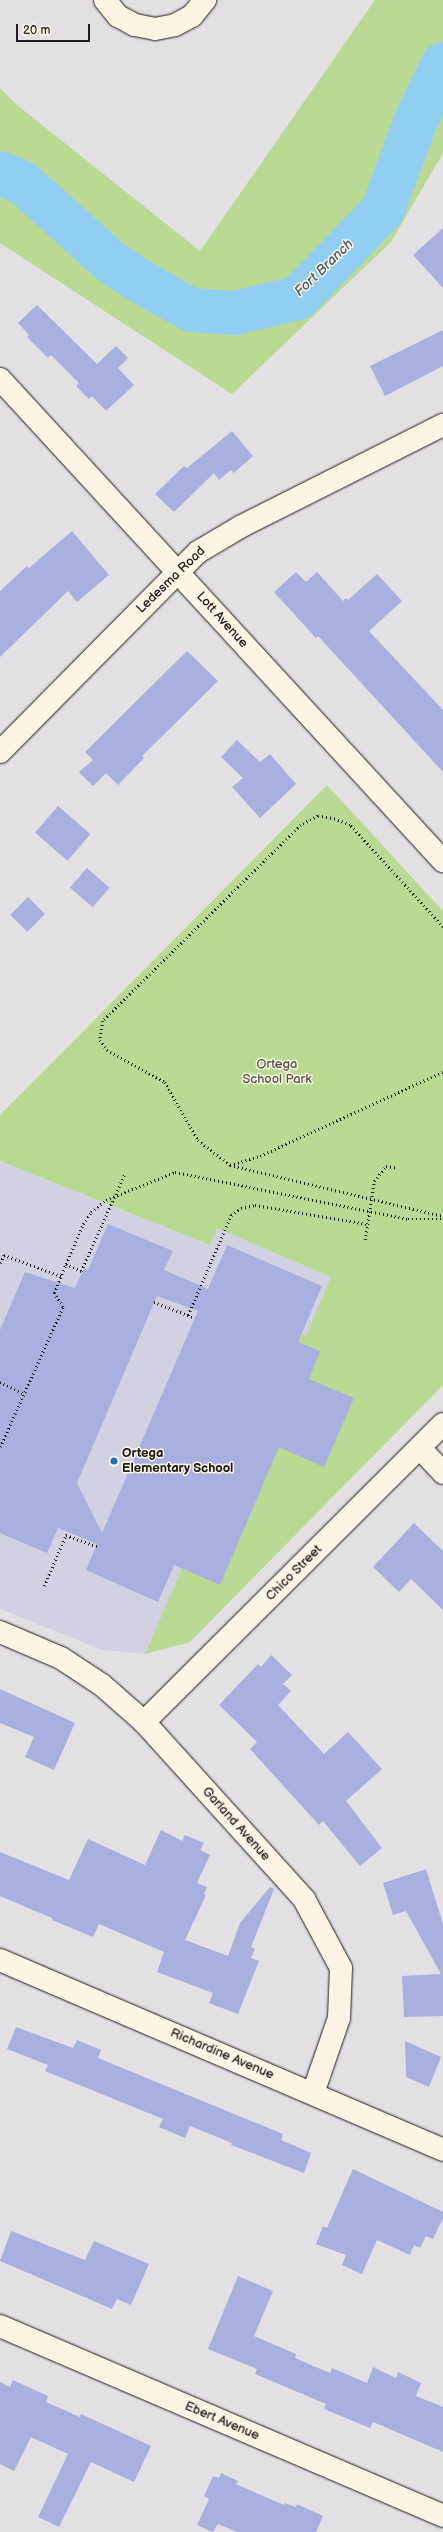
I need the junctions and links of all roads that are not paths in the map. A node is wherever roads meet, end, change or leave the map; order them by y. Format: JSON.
{"nodes":[{"id":1,"x":105,"y":0,"type":"edge"},
{"id":2,"x":205,"y":0,"type":"edge"},
{"id":3,"x":0,"y":379,"type":"edge"},
{"id":4,"x":443,"y":425,"type":"edge"},
{"id":5,"x":178,"y":571,"type":"junction"},
{"id":6,"x":0,"y":752,"type":"edge"},
{"id":7,"x":443,"y":861,"type":"edge"},
{"id":8,"x":443,"y":1424,"type":"edge"},
{"id":9,"x":420,"y":1448,"type":"junction"},
{"id":10,"x":443,"y":1473,"type":"edge"},
{"id":11,"x":0,"y":1632,"type":"edge"},
{"id":12,"x":144,"y":1722,"type":"junction"},
{"id":13,"x":0,"y":1960,"type":"edge"},
{"id":14,"x":313,"y":2093,"type":"junction"},
{"id":15,"x":443,"y":2150,"type":"edge"},
{"id":16,"x":0,"y":2326,"type":"edge"},
{"id":17,"x":443,"y":2516,"type":"edge"}],
"edges":[{"from":1,"to":2,"type":"street"},
{"from":3,"to":5,"type":"street","name":"Lott Avenue"},
{"from":4,"to":5,"type":"street","name":"Ledesma Road"},
{"from":5,"to":6,"type":"street","name":"Ledesma Road"},
{"from":5,"to":7,"type":"street","name":"Lott Avenue"},
{"from":8,"to":9,"type":"street","name":"Chico Street"},
{"from":9,"to":10,"type":"street"},
{"from":9,"to":12,"type":"street","name":"Chico Street"},
{"from":11,"to":12,"type":"street","name":"Garland Avenue"},
{"from":12,"to":14,"type":"street","name":"Garland Avenue"},
{"from":13,"to":14,"type":"street","name":"Richardine Avenue"},
{"from":14,"to":15,"type":"street","name":"Richardine Avenue"},
{"from":16,"to":17,"type":"street","name":"Ebert Avenue"}]}
